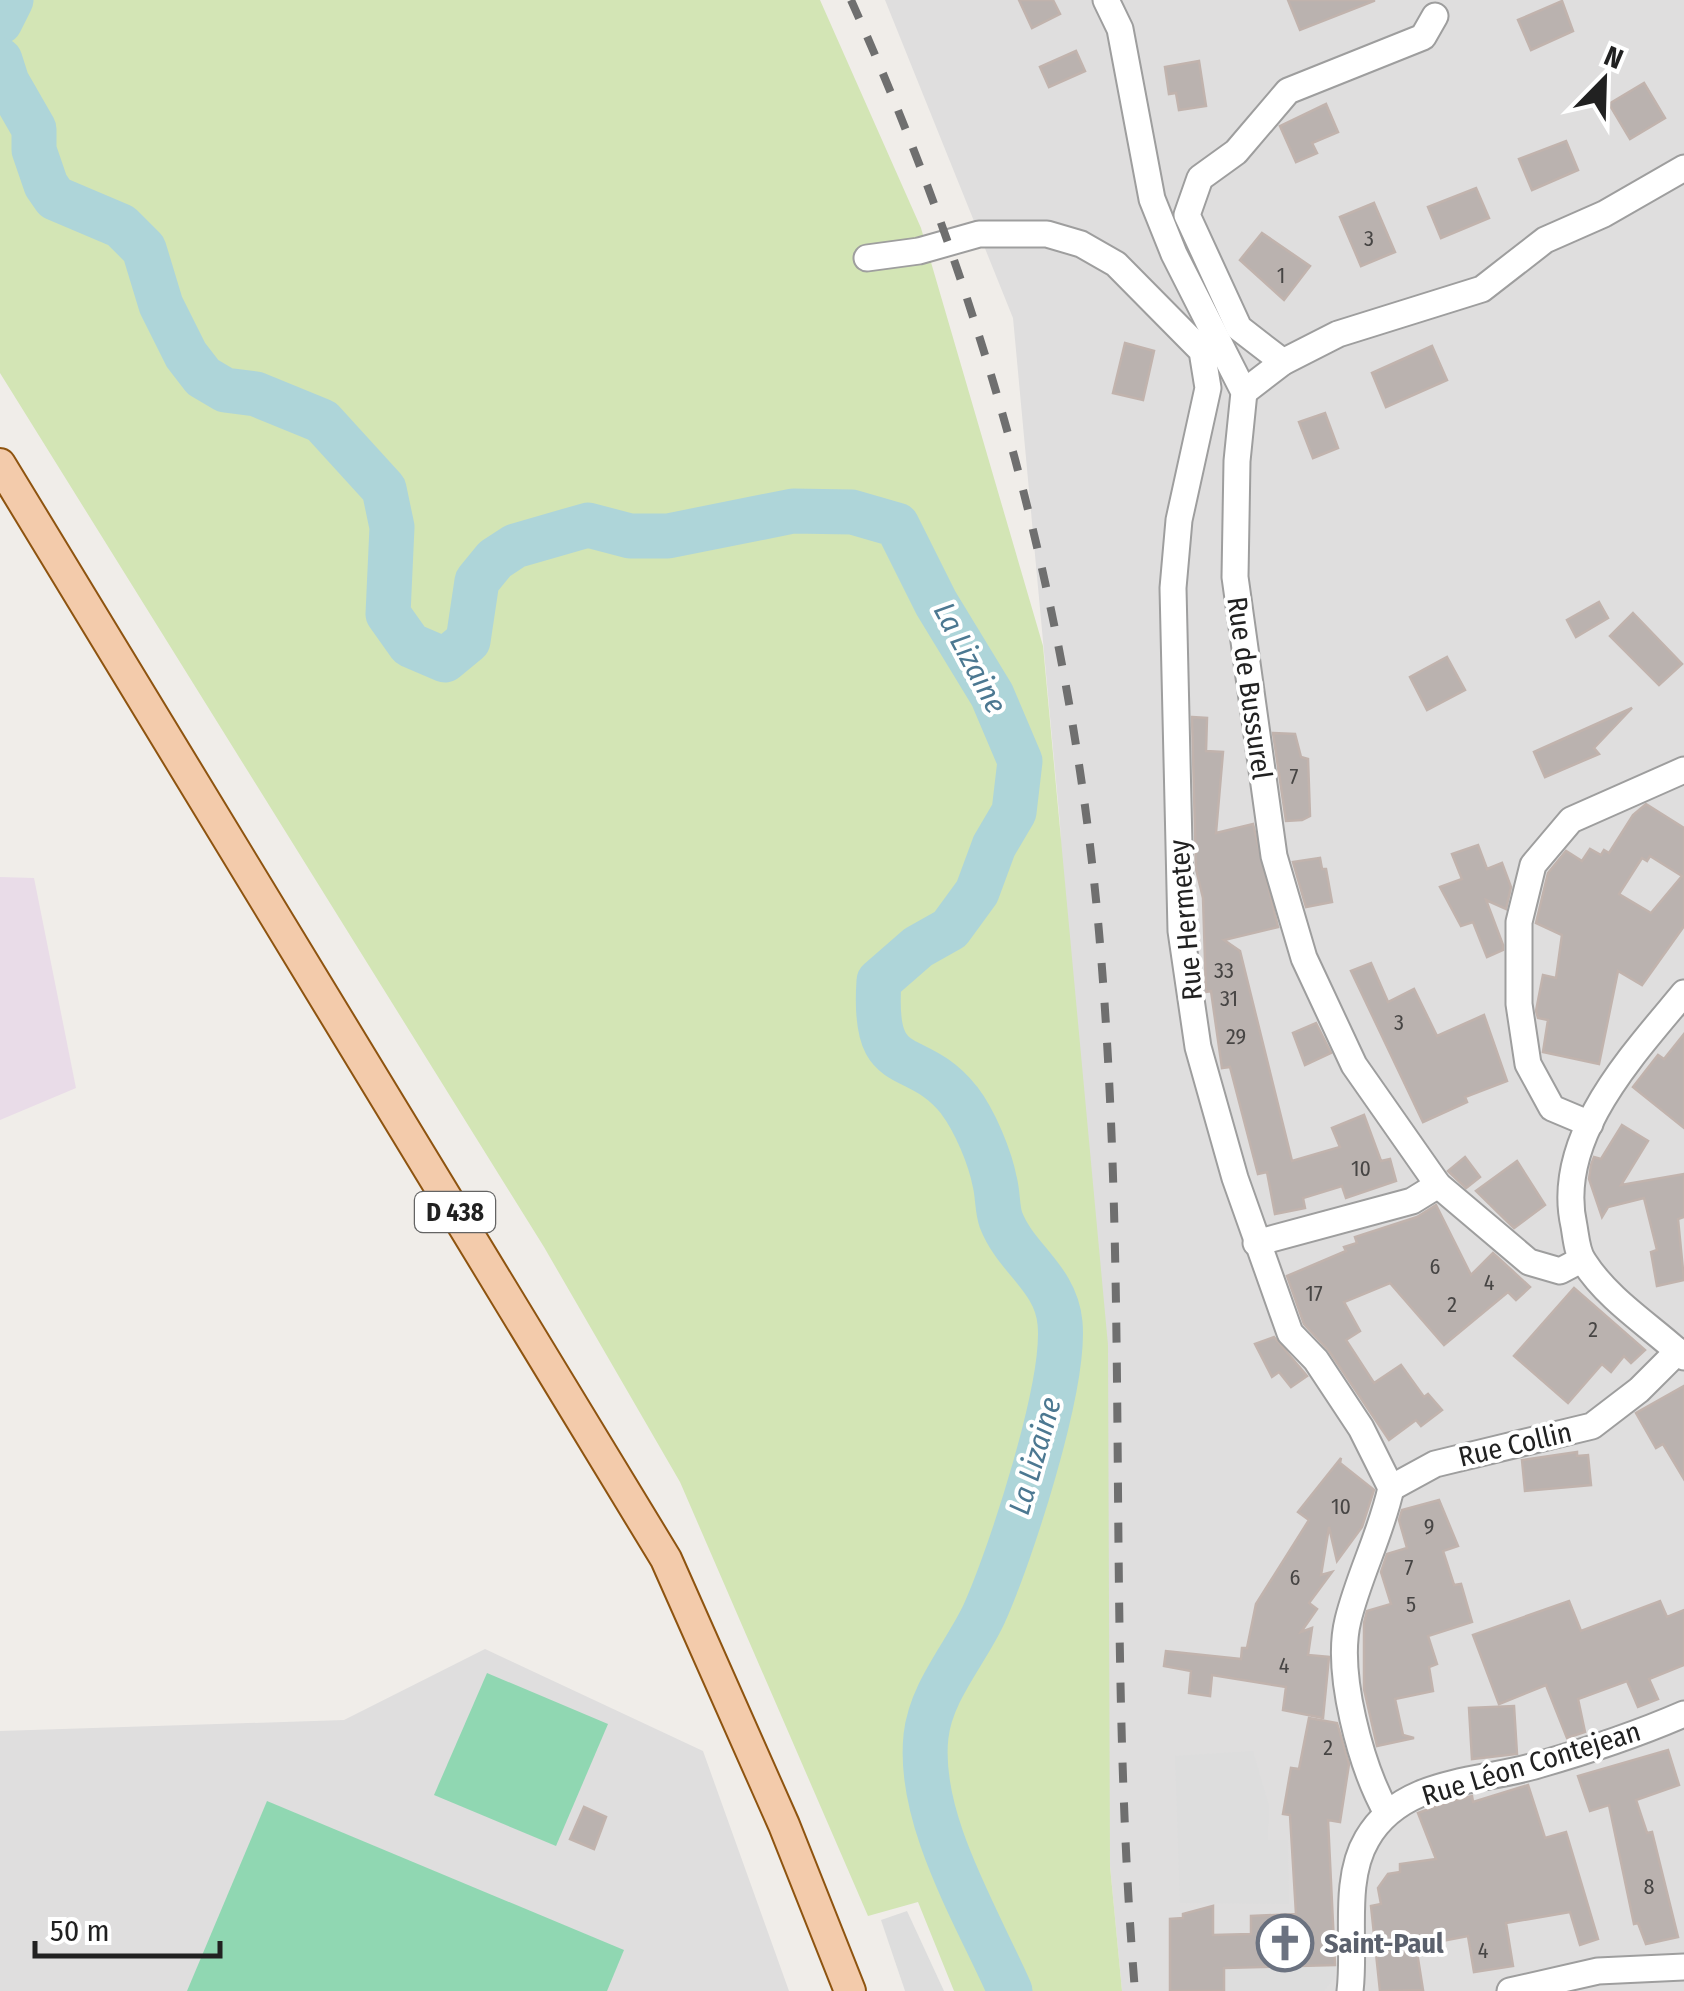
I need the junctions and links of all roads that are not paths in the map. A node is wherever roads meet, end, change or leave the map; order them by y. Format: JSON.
{"nodes":[{"id":1,"x":1106,"y":0,"type":"edge"},
{"id":2,"x":1435,"y":16,"type":"dead end"},
{"id":3,"x":1684,"y":168,"type":"edge"},
{"id":4,"x":868,"y":258,"type":"dead end"},
{"id":5,"x":1283,"y":362,"type":"junction"},
{"id":6,"x":1244,"y":392,"type":"junction"},
{"id":7,"x":0,"y":464,"type":"edge"},
{"id":8,"x":1684,"y":770,"type":"edge"},
{"id":9,"x":1684,"y":993,"type":"edge"},
{"id":10,"x":1590,"y":1124,"type":"junction"},
{"id":11,"x":1438,"y":1185,"type":"junction"},
{"id":12,"x":1256,"y":1242,"type":"junction"},
{"id":13,"x":1582,"y":1260,"type":"junction"},
{"id":14,"x":1681,"y":1354,"type":"edge"},
{"id":15,"x":1391,"y":1488,"type":"junction"},
{"id":16,"x":1684,"y":1714,"type":"edge"},
{"id":17,"x":1387,"y":1812,"type":"junction"},
{"id":18,"x":1684,"y":1967,"type":"edge"},
{"id":19,"x":850,"y":1991,"type":"edge"},
{"id":20,"x":1350,"y":1991,"type":"edge"},
{"id":21,"x":1510,"y":1991,"type":"edge"}],
"edges":[{"from":1,"to":6,"type":"street"},
{"from":2,"to":5,"type":"street"},
{"from":3,"to":5,"type":"street"},
{"from":4,"to":12,"type":"street","name":"Rue Hermetey"},
{"from":5,"to":6,"type":"street"},
{"from":6,"to":11,"type":"street","name":"Rue de Bussurel"},
{"from":7,"to":19,"type":"main road","number":"D 438"},
{"from":8,"to":10,"type":"street"},
{"from":9,"to":10,"type":"street"},
{"from":10,"to":13,"type":"street"},
{"from":11,"to":12,"type":"street"},
{"from":11,"to":13,"type":"street","name":"Rue de Bussurel"},
{"from":12,"to":15,"type":"street","name":"Rue Hermetey"},
{"from":13,"to":14,"type":"street"},
{"from":14,"to":15,"type":"street","name":"Rue Collin"},
{"from":15,"to":17,"type":"street"},
{"from":16,"to":17,"type":"street","name":"Rue Léon Contejean"},
{"from":17,"to":20,"type":"street","name":"Rue Léon Contejean"},
{"from":18,"to":21,"type":"street"}]}
